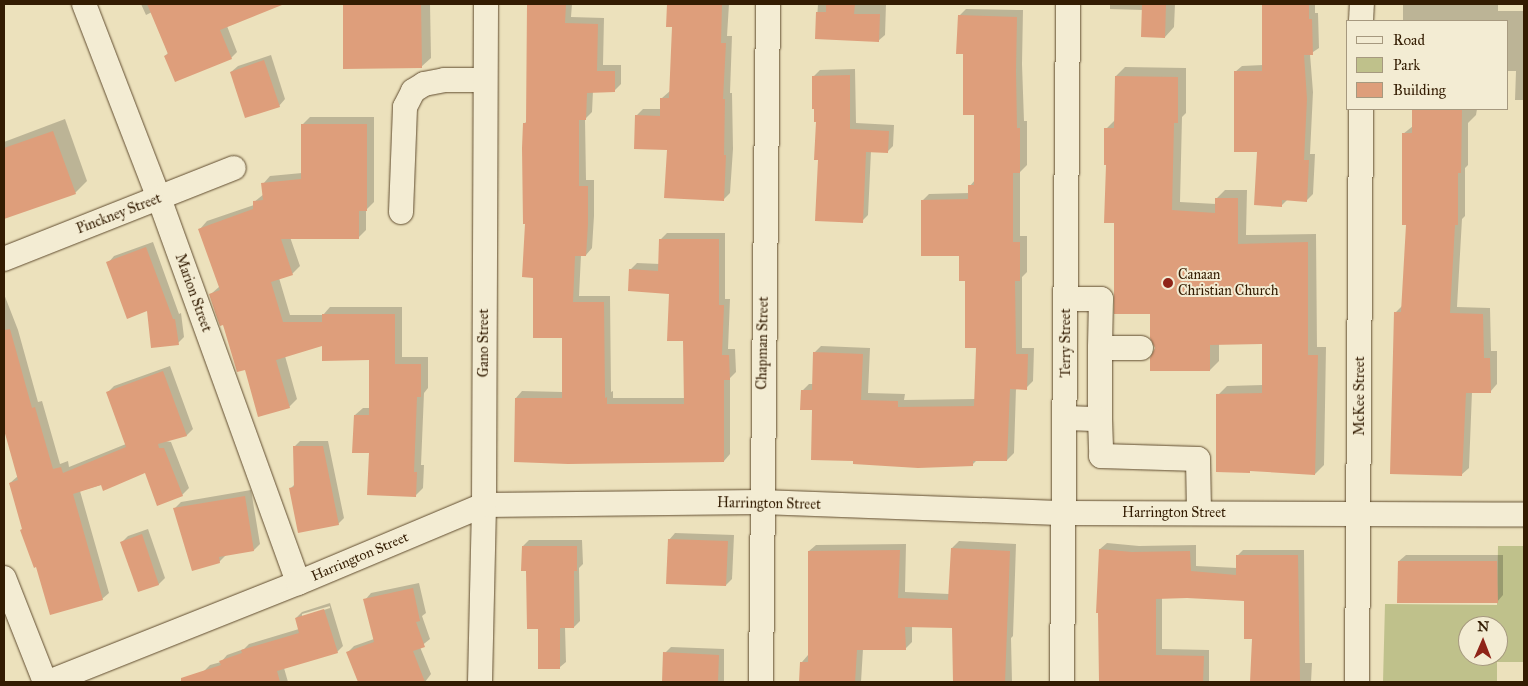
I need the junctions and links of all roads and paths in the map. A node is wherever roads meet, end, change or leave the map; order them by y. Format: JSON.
{"nodes":[{"id":1,"x":84,"y":4,"type":"edge"},
{"id":2,"x":486,"y":4,"type":"edge"},
{"id":3,"x":768,"y":4,"type":"edge"},
{"id":4,"x":1068,"y":4,"type":"edge"},
{"id":5,"x":1362,"y":4,"type":"edge"},
{"id":6,"x":1362,"y":20,"type":"edge"},
{"id":7,"x":485,"y":80,"type":"junction"},
{"id":8,"x":1361,"y":110,"type":"edge"},
{"id":9,"x":234,"y":168,"type":"dead end"},
{"id":10,"x":159,"y":198,"type":"junction"},
{"id":11,"x":401,"y":212,"type":"dead end"},
{"id":12,"x":4,"y":259,"type":"edge"},
{"id":13,"x":1067,"y":300,"type":"junction"},
{"id":14,"x":1100,"y":348,"type":"junction"},
{"id":15,"x":1141,"y":348,"type":"dead end"},
{"id":16,"x":1066,"y":418,"type":"junction"},
{"id":17,"x":1100,"y":419,"type":"junction"},
{"id":18,"x":761,"y":502,"type":"junction"},
{"id":19,"x":484,"y":506,"type":"junction"},
{"id":20,"x":1066,"y":513,"type":"junction"},
{"id":21,"x":1199,"y":513,"type":"junction"},
{"id":22,"x":1360,"y":514,"type":"junction"},
{"id":23,"x":1524,"y":515,"type":"edge"},
{"id":24,"x":4,"y":578,"type":"edge"},
{"id":25,"x":298,"y":583,"type":"junction"},
{"id":26,"x":44,"y":682,"type":"edge"},
{"id":27,"x":49,"y":682,"type":"edge"},
{"id":28,"x":480,"y":682,"type":"edge"},
{"id":29,"x":760,"y":682,"type":"edge"},
{"id":30,"x":1062,"y":682,"type":"edge"},
{"id":31,"x":1357,"y":682,"type":"edge"}],
"edges":[{"from":1,"to":10,"type":"street","name":"Marion Street"},
{"from":2,"to":7,"type":"street","name":"Gano Street"},
{"from":3,"to":18,"type":"street","name":"Chapman Street"},
{"from":4,"to":13,"type":"street","name":"Terry Street"},
{"from":5,"to":6,"type":"street"},
{"from":7,"to":11,"type":"street"},
{"from":7,"to":19,"type":"street","name":"Gano Street"},
{"from":8,"to":22,"type":"street","name":"McKee Street"},
{"from":9,"to":10,"type":"street","name":"Pinckney Street"},
{"from":10,"to":12,"type":"street","name":"Pinckney Street"},
{"from":10,"to":25,"type":"street","name":"Marion Street"},
{"from":13,"to":14,"type":"street"},
{"from":13,"to":16,"type":"street","name":"Terry Street"},
{"from":14,"to":15,"type":"street"},
{"from":14,"to":17,"type":"street"},
{"from":16,"to":17,"type":"street"},
{"from":16,"to":20,"type":"street","name":"Terry Street"},
{"from":17,"to":21,"type":"street"},
{"from":18,"to":19,"type":"street","name":"Harrington Street"},
{"from":18,"to":20,"type":"street","name":"Harrington Street"},
{"from":18,"to":29,"type":"street","name":"Chapman Street"},
{"from":19,"to":25,"type":"street","name":"Harrington Street"},
{"from":19,"to":28,"type":"street","name":"Gano Street"},
{"from":20,"to":21,"type":"street","name":"Harrington Street"},
{"from":20,"to":30,"type":"street","name":"Terry Street"},
{"from":21,"to":22,"type":"street","name":"Harrington Street"},
{"from":22,"to":23,"type":"street","name":"Harrington Street"},
{"from":22,"to":31,"type":"street","name":"McKee Street"},
{"from":24,"to":26,"type":"street"},
{"from":25,"to":27,"type":"street","name":"Harrington Street"}]}
